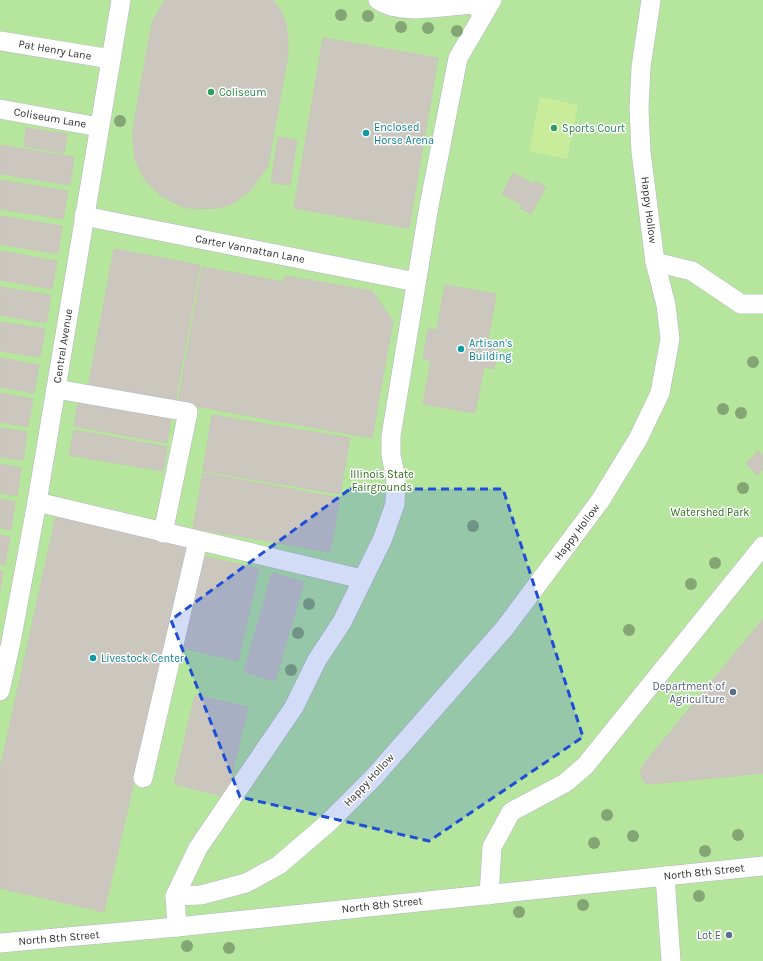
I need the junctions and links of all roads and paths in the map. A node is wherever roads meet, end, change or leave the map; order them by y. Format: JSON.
{"nodes":[{"id":1,"x":121,"y":0,"type":"edge"},
{"id":2,"x":378,"y":0,"type":"edge"},
{"id":3,"x":651,"y":0,"type":"edge"},
{"id":4,"x":488,"y":6,"type":"edge"},
{"id":5,"x":0,"y":40,"type":"edge"},
{"id":6,"x":111,"y":59,"type":"junction"},
{"id":7,"x":0,"y":109,"type":"edge"},
{"id":8,"x":99,"y":127,"type":"junction"},
{"id":9,"x":84,"y":216,"type":"junction"},
{"id":10,"x":655,"y":262,"type":"junction"},
{"id":11,"x":416,"y":282,"type":"junction"},
{"id":12,"x":763,"y":304,"type":"edge"},
{"id":13,"x":56,"y":389,"type":"junction"},
{"id":14,"x":38,"y":502,"type":"junction"},
{"id":15,"x":163,"y":533,"type":"junction"},
{"id":16,"x":198,"y":541,"type":"junction"},
{"id":17,"x":763,"y":546,"type":"edge"},
{"id":18,"x":362,"y":579,"type":"junction"},
{"id":19,"x":0,"y":691,"type":"edge"},
{"id":20,"x":143,"y":778,"type":"dead end"},
{"id":21,"x":763,"y":866,"type":"edge"},
{"id":22,"x":665,"y":876,"type":"junction"},
{"id":23,"x":488,"y":895,"type":"junction"},
{"id":24,"x":175,"y":896,"type":"junction"},
{"id":25,"x":177,"y":927,"type":"junction"},
{"id":26,"x":0,"y":943,"type":"edge"},
{"id":27,"x":671,"y":961,"type":"edge"}],
"edges":[{"from":1,"to":6,"type":"street","name":"Central Avenue"},
{"from":2,"to":4,"type":"street"},
{"from":3,"to":10,"type":"street","name":"Happy Hollow"},
{"from":4,"to":11,"type":"street"},
{"from":5,"to":6,"type":"street","name":"Pat Henry Lane"},
{"from":6,"to":8,"type":"street","name":"Central Avenue"},
{"from":7,"to":8,"type":"street","name":"Coliseum Lane"},
{"from":8,"to":9,"type":"street","name":"Central Avenue"},
{"from":9,"to":11,"type":"street","name":"Carter Vannattan Lane"},
{"from":9,"to":13,"type":"street","name":"Central Avenue"},
{"from":10,"to":12,"type":"street"},
{"from":10,"to":24,"type":"street","name":"Happy Hollow"},
{"from":11,"to":18,"type":"street"},
{"from":13,"to":14,"type":"street","name":"Central Avenue"},
{"from":13,"to":15,"type":"street"},
{"from":14,"to":15,"type":"street"},
{"from":14,"to":19,"type":"street","name":"Central Avenue"},
{"from":15,"to":16,"type":"street"},
{"from":16,"to":18,"type":"street"},
{"from":16,"to":20,"type":"street"},
{"from":17,"to":23,"type":"street"},
{"from":18,"to":24,"type":"street"},
{"from":21,"to":22,"type":"street","name":"North 8th Street"},
{"from":22,"to":23,"type":"street","name":"North 8th Street"},
{"from":22,"to":27,"type":"street"},
{"from":23,"to":25,"type":"street","name":"North 8th Street"},
{"from":24,"to":25,"type":"street"},
{"from":25,"to":26,"type":"street","name":"North 8th Street"}]}
